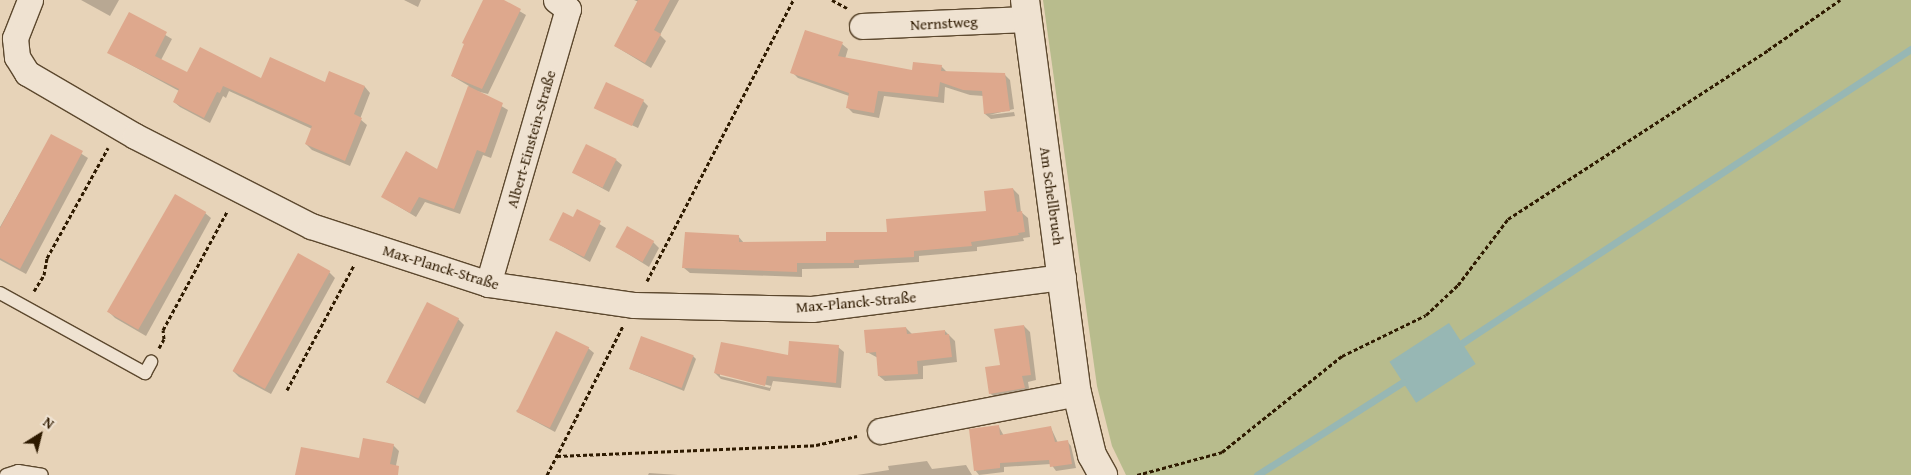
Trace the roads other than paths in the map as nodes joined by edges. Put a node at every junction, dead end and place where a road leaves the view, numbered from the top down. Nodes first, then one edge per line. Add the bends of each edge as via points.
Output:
1 (30, 0) edge
2 (566, 3) edge
3 (1026, 9) edge
4 (862, 26) dead end
5 (1063, 276) junction
6 (488, 284) junction
7 (0, 292) edge
8 (151, 362) road end
9 (1078, 393) junction
10 (880, 432) road end
11 (6, 475) edge
12 (42, 475) edge
13 (1103, 475) edge

1 - 6 street, Max-Planck-Straße via 15,38 17,57 27,73 120,127 311,226
2 - 6 street, Albert-Einstein-Straße
3 - 4 street, Nernstweg
3 - 5 street, Am Schellbruch
5 - 6 street, Max-Planck-Straße via 812,309 634,305
5 - 9 street, Am Schellbruch
7 - 8 lane via 145,374
9 - 10 street
9 - 13 street, Am Schellbruch via 1092,454
11 - 12 lane via 18,471

